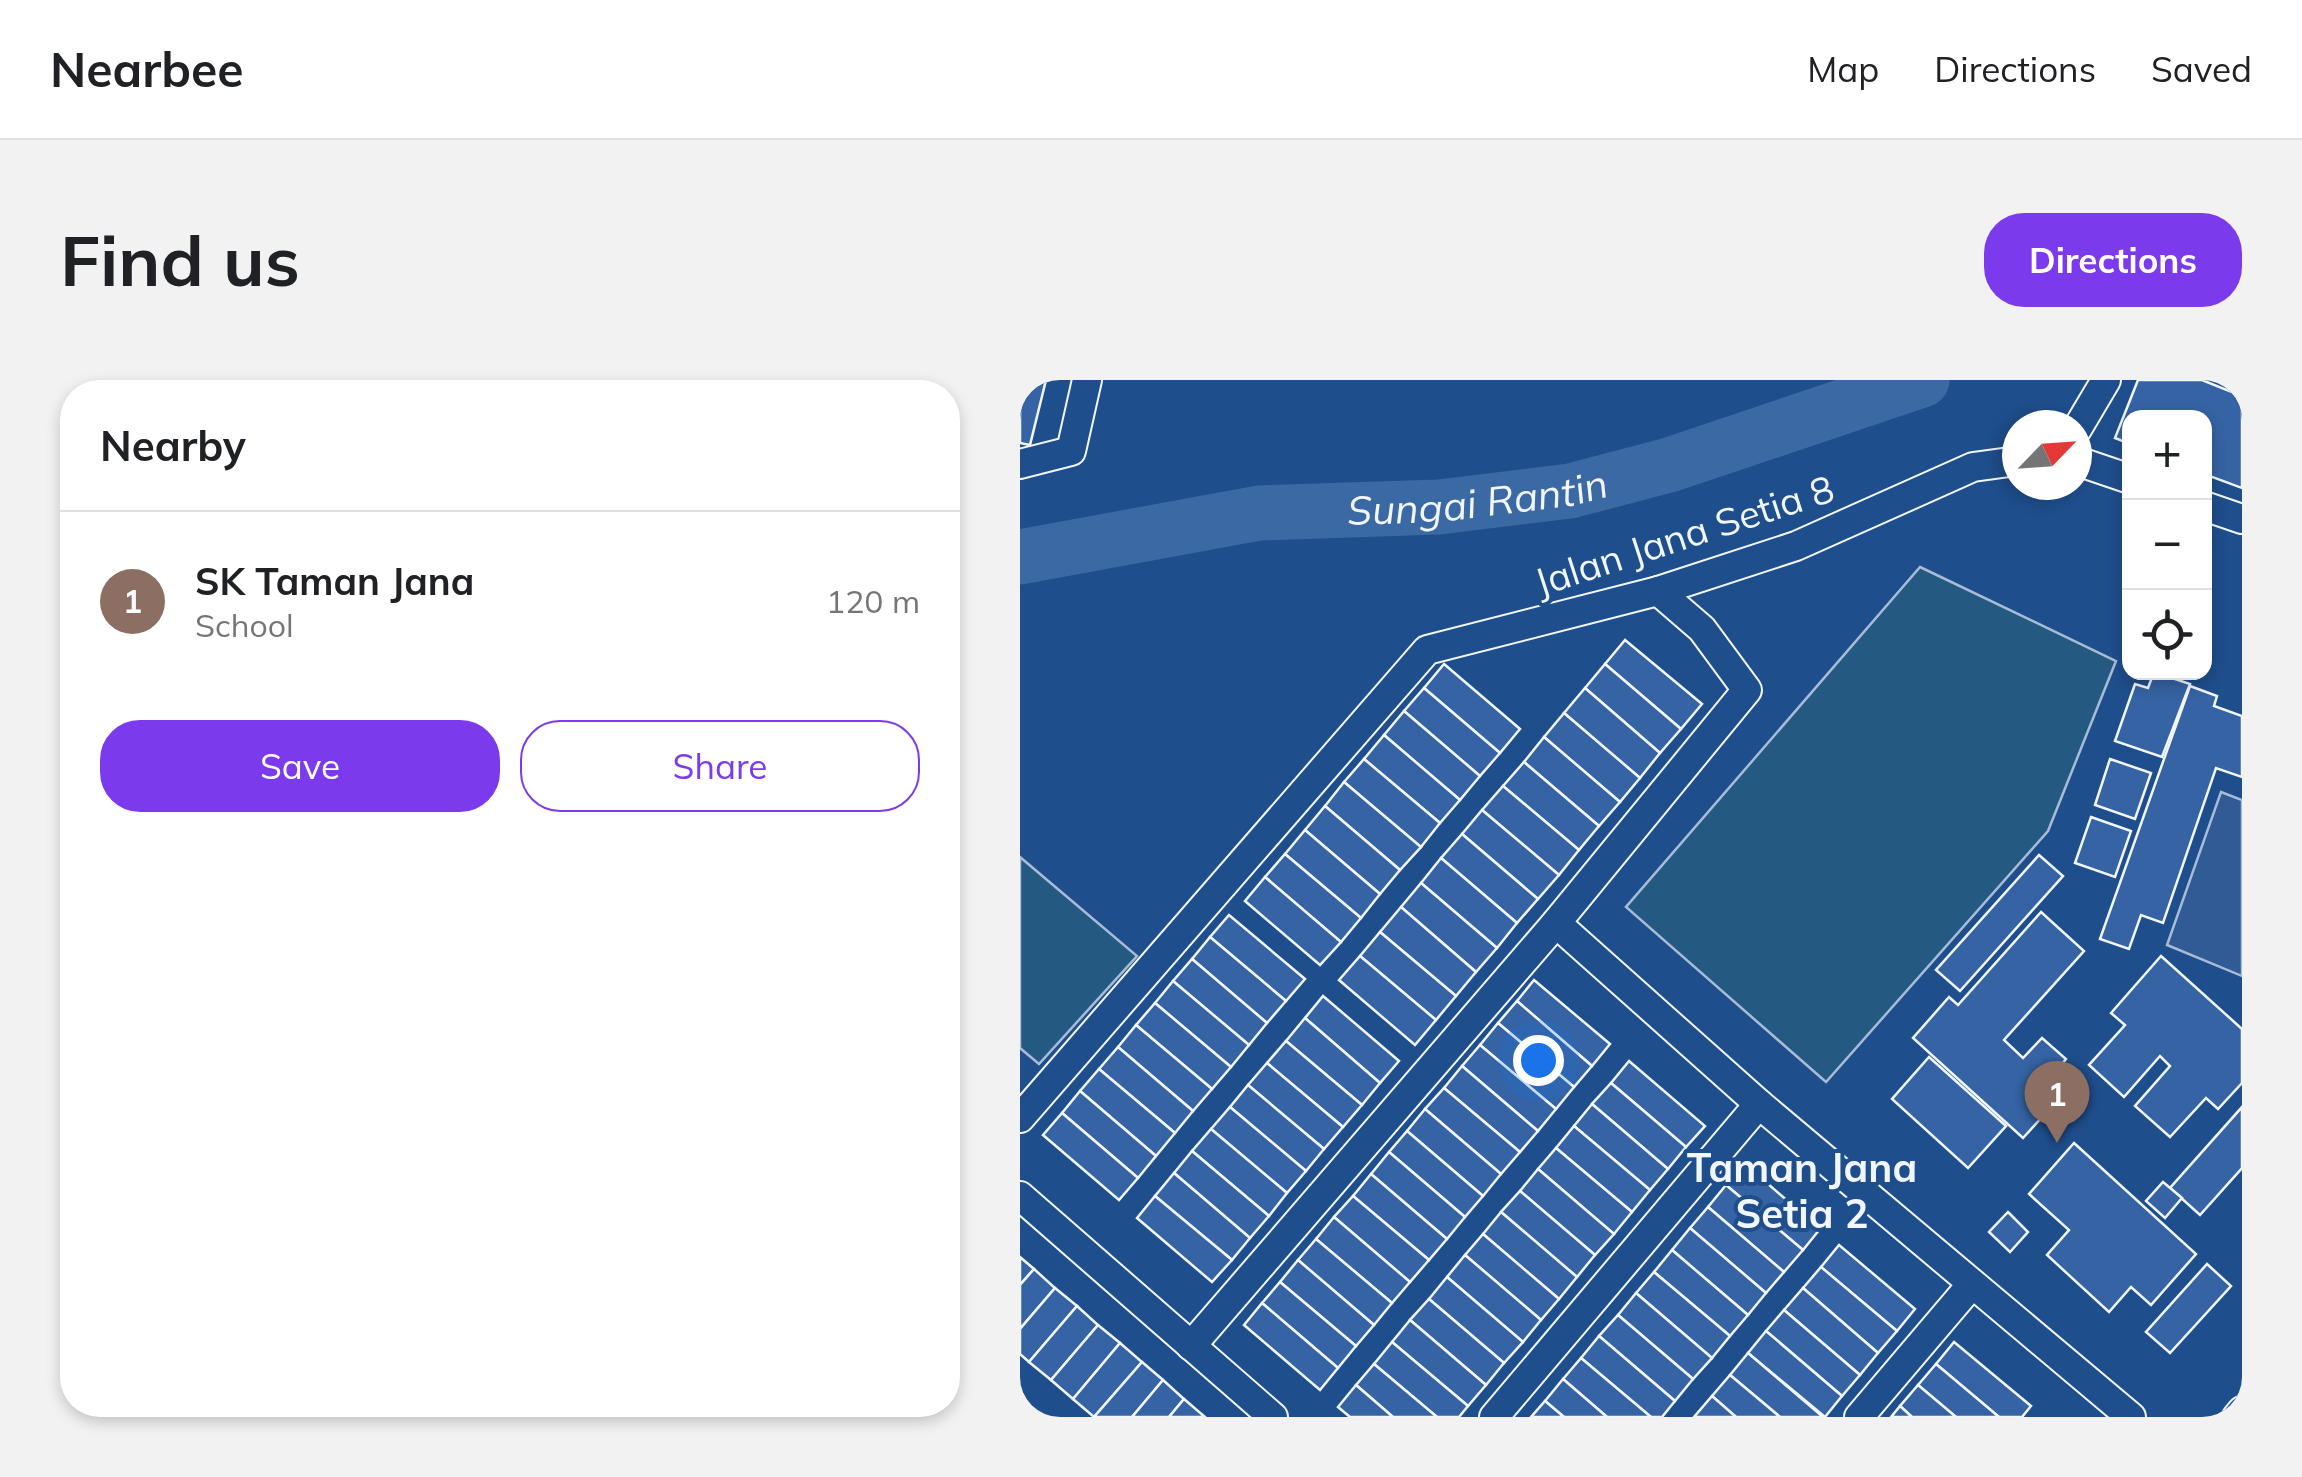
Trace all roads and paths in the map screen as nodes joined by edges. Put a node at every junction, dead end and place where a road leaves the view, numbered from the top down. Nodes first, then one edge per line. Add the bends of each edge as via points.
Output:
1 (1087, 380) edge
2 (2106, 380) edge
3 (2088, 410) edge
4 (2002, 463) edge
5 (1020, 464) edge
6 (2092, 466) edge
7 (2122, 477) edge
8 (2212, 509) edge
9 (2242, 520) edge
10 (1658, 591) junction
11 (1556, 923) junction
12 (1760, 1104) junction
13 (1020, 1118) edge
14 (1020, 1196) edge
15 (1972, 1284) junction
16 (1191, 1346) junction
17 (2242, 1411) edge
18 (1273, 1417) edge
19 (1494, 1417) edge
20 (1859, 1417) edge
21 (2131, 1417) edge
22 (2236, 1417) edge

1 - 5 street via 1071,451
2 - 3 street
4 - 10 street, Jalan Jana Setia 8 via 1973,467 1796,546
6 - 7 street
8 - 9 street
10 - 11 street via 1702,630 1748,690
10 - 13 street, Jalan Jana Setia 8 via 1427,650
11 - 12 street
11 - 16 street
12 - 15 street
12 - 19 street
14 - 16 street
15 - 20 street
15 - 21 street
16 - 18 street
17 - 22 street

